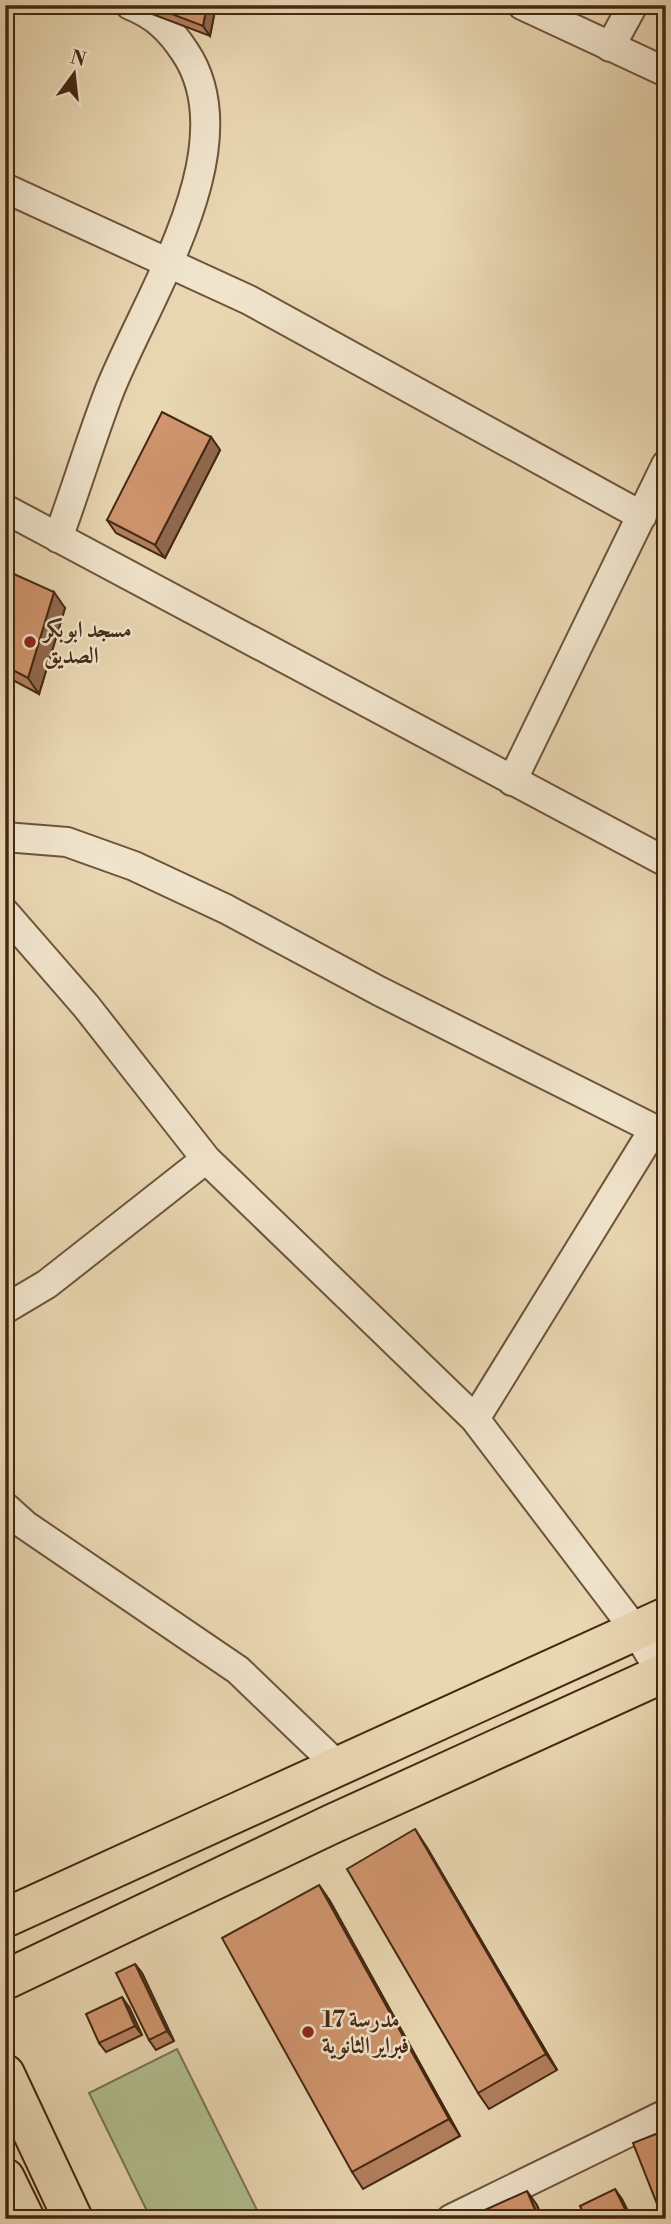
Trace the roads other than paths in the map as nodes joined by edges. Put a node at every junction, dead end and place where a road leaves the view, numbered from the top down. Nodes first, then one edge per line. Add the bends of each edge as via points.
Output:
1 (130, 5) edge
2 (522, 5) edge
3 (633, 5) edge
4 (610, 47) junction
5 (666, 72) edge
6 (5, 188) edge
7 (168, 261) junction
8 (666, 465) edge
9 (5, 509) edge
10 (642, 516) junction
11 (58, 538) junction
12 (512, 781) junction
13 (5, 837) edge
14 (666, 862) edge
15 (5, 913) edge
16 (660, 1122) edge
17 (206, 1159) junction
18 (5, 1309) edge
19 (475, 1419) junction
20 (5, 1507) edge
21 (651, 1624) edge
22 (665, 1675) edge
23 (338, 1766) junction
24 (5, 1919) edge
25 (5, 1980) edge
26 (5, 2074) edge
27 (666, 2114) edge
28 (5, 2178) edge
29 (25, 2219) edge
30 (73, 2219) edge
31 (451, 2219) edge

1 - 7 street via 152,14 175,36 197,69 207,110 191,203
2 - 4 street
3 - 4 street
4 - 5 street
6 - 7 street
7 - 10 street via 249,300
7 - 11 street via 109,391
8 - 10 street
9 - 11 street
10 - 12 street
11 - 12 street
12 - 14 street
13 - 16 street via 67,842 134,866 379,990
15 - 17 street via 86,1006
16 - 19 street
17 - 18 street via 47,1284
17 - 19 street
19 - 21 street
20 - 23 street via 238,1670
21 - 22 street
21 - 23 main road
22 - 25 main road via 332,1824
23 - 24 main road
26 - 30 main road
27 - 31 street
28 - 29 main road

